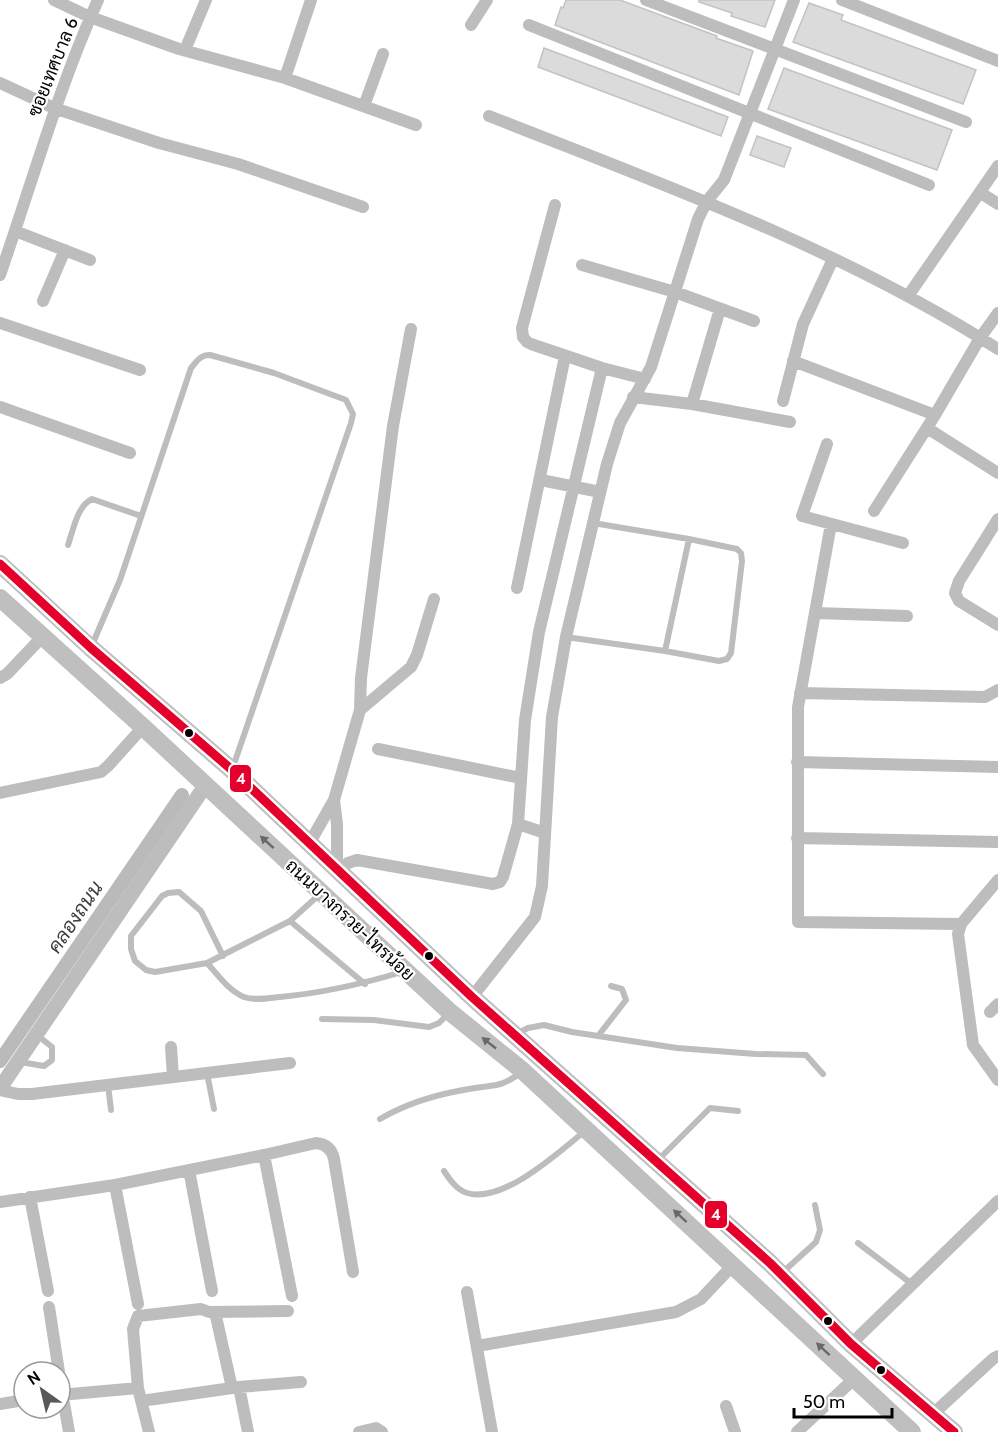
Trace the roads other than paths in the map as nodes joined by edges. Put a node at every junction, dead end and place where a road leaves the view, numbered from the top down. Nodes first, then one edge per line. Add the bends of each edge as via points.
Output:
1 (54, 0) edge
2 (98, 0) edge
3 (206, 0) edge
4 (311, 0) edge
5 (487, 0) edge
6 (646, 0) edge
7 (794, 0) edge
8 (842, 0) edge
9 (90, 17) junction
10 (471, 25) dead end
11 (529, 25) dead end
12 (775, 48) junction
13 (185, 50) junction
14 (383, 54) dead end
15 (998, 61) edge
16 (285, 78) junction
17 (0, 83) edge
18 (364, 106) junction
19 (54, 108) junction
20 (750, 113) junction
21 (489, 116) dead end
22 (966, 122) dead end
23 (416, 124) dead end
24 (998, 166) edge
25 (928, 185) dead end
26 (981, 193) junction
27 (707, 201) junction
28 (998, 204) edge
29 (555, 206) dead end
30 (363, 207) dead end
31 (15, 231) junction
32 (65, 250) junction
33 (833, 259) junction
34 (90, 260) dead end
35 (582, 265) dead end
36 (0, 275) edge
37 (675, 292) junction
38 (908, 296) junction
39 (43, 301) dead end
40 (720, 309) junction
41 (998, 313) edge
42 (754, 321) dead end
43 (0, 323) edge
44 (411, 329) dead end
45 (980, 338) junction
46 (998, 349) edge
47 (565, 356) junction
48 (793, 361) junction
49 (602, 368) junction
50 (140, 370) dead end
51 (645, 379) junction
52 (633, 397) junction
53 (783, 401) dead end
54 (692, 404) junction
55 (0, 406) edge
56 (935, 415) junction
57 (790, 422) dead end
58 (927, 428) junction
59 (827, 444) dead end
60 (130, 453) dead end
61 (998, 474) edge
62 (541, 480) junction
63 (575, 486) junction
64 (600, 492) junction
65 (874, 511) dead end
66 (141, 516) junction
67 (998, 519) edge
68 (593, 523) junction
69 (831, 524) junction
70 (689, 539) junction
71 (903, 543) dead end
72 (68, 545) dead end
73 (0, 564) edge
74 (25, 587) junction
75 (517, 588) dead end
76 (434, 599) dead end
77 (4, 602) edge
78 (815, 614) junction
79 (907, 616) dead end
80 (998, 625) edge
81 (43, 636) junction
82 (566, 638) junction
83 (91, 648) junction
84 (665, 651) junction
85 (0, 678) edge
86 (998, 690) edge
87 (800, 693) junction
88 (360, 710) junction
89 (143, 727) junction
90 (378, 749) dead end
91 (797, 762) junction
92 (998, 767) edge
93 (232, 770) junction
94 (521, 778) junction
95 (205, 786) junction
96 (0, 793) edge
97 (334, 800) junction
98 (518, 824) junction
99 (545, 833) junction
100 (797, 838) junction
101 (998, 842) edge
102 (309, 844) junction
103 (338, 869) junction
104 (998, 880) edge
105 (321, 892) junction
106 (290, 921) junction
107 (961, 924) junction
108 (223, 956) junction
109 (207, 963) junction
110 (405, 972) junction
111 (365, 984) junction
112 (611, 986) dead end
113 (472, 997) junction
114 (450, 1012) junction
115 (322, 1019) dead end
116 (37, 1034) junction
117 (515, 1035) junction
118 (598, 1036) junction
119 (171, 1047) dead end
120 (19, 1061) junction
121 (290, 1063) dead end
122 (524, 1071) junction
123 (207, 1073) junction
124 (823, 1074) dead end
125 (173, 1077) junction
126 (998, 1080) edge
127 (108, 1085) junction
128 (0, 1089) edge
129 (214, 1109) dead end
130 (111, 1110) dead end
131 (738, 1111) dead end
132 (380, 1119) dead end
133 (587, 1130) junction
134 (264, 1155) junction
135 (657, 1162) junction
136 (189, 1170) junction
137 (444, 1171) dead end
138 (115, 1185) junction
139 (30, 1197) junction
140 (998, 1201) edge
141 (0, 1202) edge
142 (815, 1205) dead end
143 (720, 1219) junction
144 (704, 1238) junction
145 (858, 1243) dead end
146 (733, 1265) junction
147 (354, 1272) dead end
148 (780, 1275) junction
149 (912, 1284) junction
150 (212, 1290) dead end
151 (48, 1291) dead end
152 (467, 1292) dead end
153 (292, 1296) dead end
154 (138, 1304) dead end
155 (49, 1307) dead end
156 (288, 1311) dead end
157 (215, 1312) junction
158 (851, 1344) junction
159 (477, 1346) junction
160 (998, 1356) edge
161 (57, 1360) edge
162 (855, 1378) junction
163 (301, 1382) dead end
164 (235, 1387) junction
165 (138, 1388) junction
166 (72, 1393) edge
167 (141, 1401) junction
168 (726, 1406) dead end
169 (934, 1413) junction
170 (148, 1432) edge
171 (248, 1432) edge
172 (359, 1432) edge
173 (382, 1432) edge
174 (492, 1432) edge
175 (735, 1432) edge
176 (798, 1432) edge
177 (912, 1432) edge
178 (954, 1432) edge

1 - 9 street
2 - 9 street
3 - 13 street
4 - 16 street
5 - 10 street
6 - 12 street
7 - 12 street
8 - 15 street
9 - 13 street, ซอยเทศบาล 6
9 - 19 street, ซอยเทศบาล 6
11 - 20 street
12 - 20 street
12 - 22 street
13 - 16 street, ซอยเทศบาล 6
14 - 18 street
16 - 18 street, ซอยเทศบาล 6
17 - 19 street
18 - 23 street, ซอยเทศบาล 6
19 - 30 street
19 - 31 street, ซอยเทศบาล 6
20 - 25 street
20 - 27 street via 724,180
21 - 27 street
24 - 26 street
26 - 28 street
26 - 38 street
27 - 33 street
27 - 37 street
29 - 47 street via 522,328 527,342
31 - 32 street
31 - 36 street, ซอยเทศบาล 6
32 - 34 street
32 - 39 street
33 - 38 street
33 - 48 street via 803,324
35 - 37 street
37 - 40 street
37 - 51 street
38 - 45 street
40 - 42 street
40 - 54 street
41 - 45 street
43 - 50 street
44 - 88 street via 390,449
45 - 46 street
45 - 56 street
47 - 49 street
47 - 62 street
48 - 53 street
48 - 56 street
49 - 51 street
49 - 63 street
51 - 52 street
52 - 54 street
52 - 64 street via 620,423
54 - 57 street
55 - 60 street
56 - 58 street
58 - 61 street
58 - 65 street
59 - 69 street via 802,516
62 - 63 street
62 - 75 street
63 - 64 street
63 - 94 street via 539,632 525,720
64 - 68 street
66 - 72 lane via 92,499 86,501
66 - 83 lane via 120,580
66 - 93 lane via 191,368 204,355 274,373 346,400 352,409 351,423
67 - 80 street via 955,593 960,601
68 - 70 lane
68 - 82 street
69 - 71 street
69 - 78 street
70 - 84 lane
70 - 84 lane via 737,549 742,556 731,653 719,661
73 - 74 main road, ถนนบางกรวย-ไทรน้อย
74 - 77 main road
74 - 83 main road, ถนนบางกรวย-ไทรน้อย
76 - 88 street via 411,668
77 - 81 main road, ถนนบางกรวย-ไทรน้อย
78 - 79 street
78 - 87 street
81 - 85 street
81 - 89 main road, ถนนบางกรวย-ไทรน้อย
82 - 84 lane
82 - 99 street via 552,717
83 - 93 main road, ถนนบางกรวย-ไทรน้อย
86 - 87 street via 985,697
87 - 91 street
88 - 97 street
89 - 95 main road, ถนนบางกรวย-ไทรน้อย
89 - 96 street via 100,771
90 - 94 street
91 - 92 street
91 - 100 street
93 - 102 main road, ถนนบางกรวย-ไทรน้อย
94 - 98 street
105 -> 95 main road, ถนนบางกรวย-ไทรน้อย
95 - 116 street
97 - 102 street
97 - 103 street
98 - 99 street
98 - 103 street via 503,877 493,884 357,860
99 - 113 street via 542,885 535,917
100 - 101 street
100 - 107 street via 798,922
102 - 103 main road, ถนนบางกรวย-ไทรน้อย
103 - 113 main road, ถนนบางกรวย-ไทรน้อย
104 - 107 street
105 - 106 lane
105 - 110 main road, ถนนบางกรวย-ไทรน้อย
106 - 108 lane
106 - 111 lane
107 - 126 street via 958,934 973,1045
108 - 109 lane
108 - 109 lane via 194,903 179,892 162,896 132,936 135,961 155,972
109 - 111 lane via 233,991 246,998 323,993
110 - 111 lane
110 - 114 main road, ถนนบางกรวย-ไทรน้อย
112 - 118 lane via 622,989 626,1000
113 - 117 main road, ถนนบางกรวย-ไทรน้อย
114 - 115 lane via 429,1027
122 -> 114 main road, ถนนบางกรวย-ไทรน้อย
116 - 120 street
116 - 120 lane via 52,1047 52,1060 44,1066
117 - 118 lane via 544,1025
117 - 135 main road, ถนนบางกรวย-ไทรน้อย
118 - 124 lane via 677,1048 806,1055
119 - 125 street
120 - 128 street
121 - 123 street
122 - 132 lane via 500,1086 417,1101
122 - 133 main road, ถนนบางกรวย-ไทรน้อย
123 - 125 street
123 - 129 lane
125 - 127 street
127 - 128 street via 32,1094
127 - 130 lane
131 - 135 lane via 710,1108
133 - 137 lane via 524,1179 479,1196 465,1193
144 -> 133 main road, ถนนบางกรวย-ไทรน้อย
134 - 136 street
134 - 147 street via 316,1143 323,1143 332,1152
134 - 153 street
135 - 143 main road, ถนนบางกรวย-ไทรน้อย
136 - 138 street
136 - 150 street
138 - 139 street
138 - 154 street
139 - 141 street
139 - 151 street
140 - 149 street
142 - 148 lane via 820,1230 816,1242
143 - 144 main road
143 - 148 main road, ถนนบางกรวย-ไทรน้อย
144 - 146 main road, ถนนบางกรวย-ไทรน้อย
145 - 149 lane
146 - 159 street via 701,1299 676,1312
162 -> 146 main road, ถนนบางกรวย-ไทรน้อย
148 - 158 main road, ถนนบางกรวย-ไทรน้อย
149 - 158 street
152 - 159 street
155 - 161 street
156 - 157 street
157 - 164 street
157 - 165 street via 201,1309 138,1316 133,1329
158 - 169 main road, ถนนบางกรวย-ไทรน้อย
159 - 174 street
160 - 169 street
162 - 176 street
162 - 177 main road, ถนนบางกรวย-ไทรน้อย
163 - 164 street
164 - 167 street
164 - 171 street
165 - 166 street
165 - 167 street
167 - 170 street
168 - 175 street
169 - 178 main road, ถนนบางกรวย-ไทรน้อย
172 - 173 street via 376,1428

